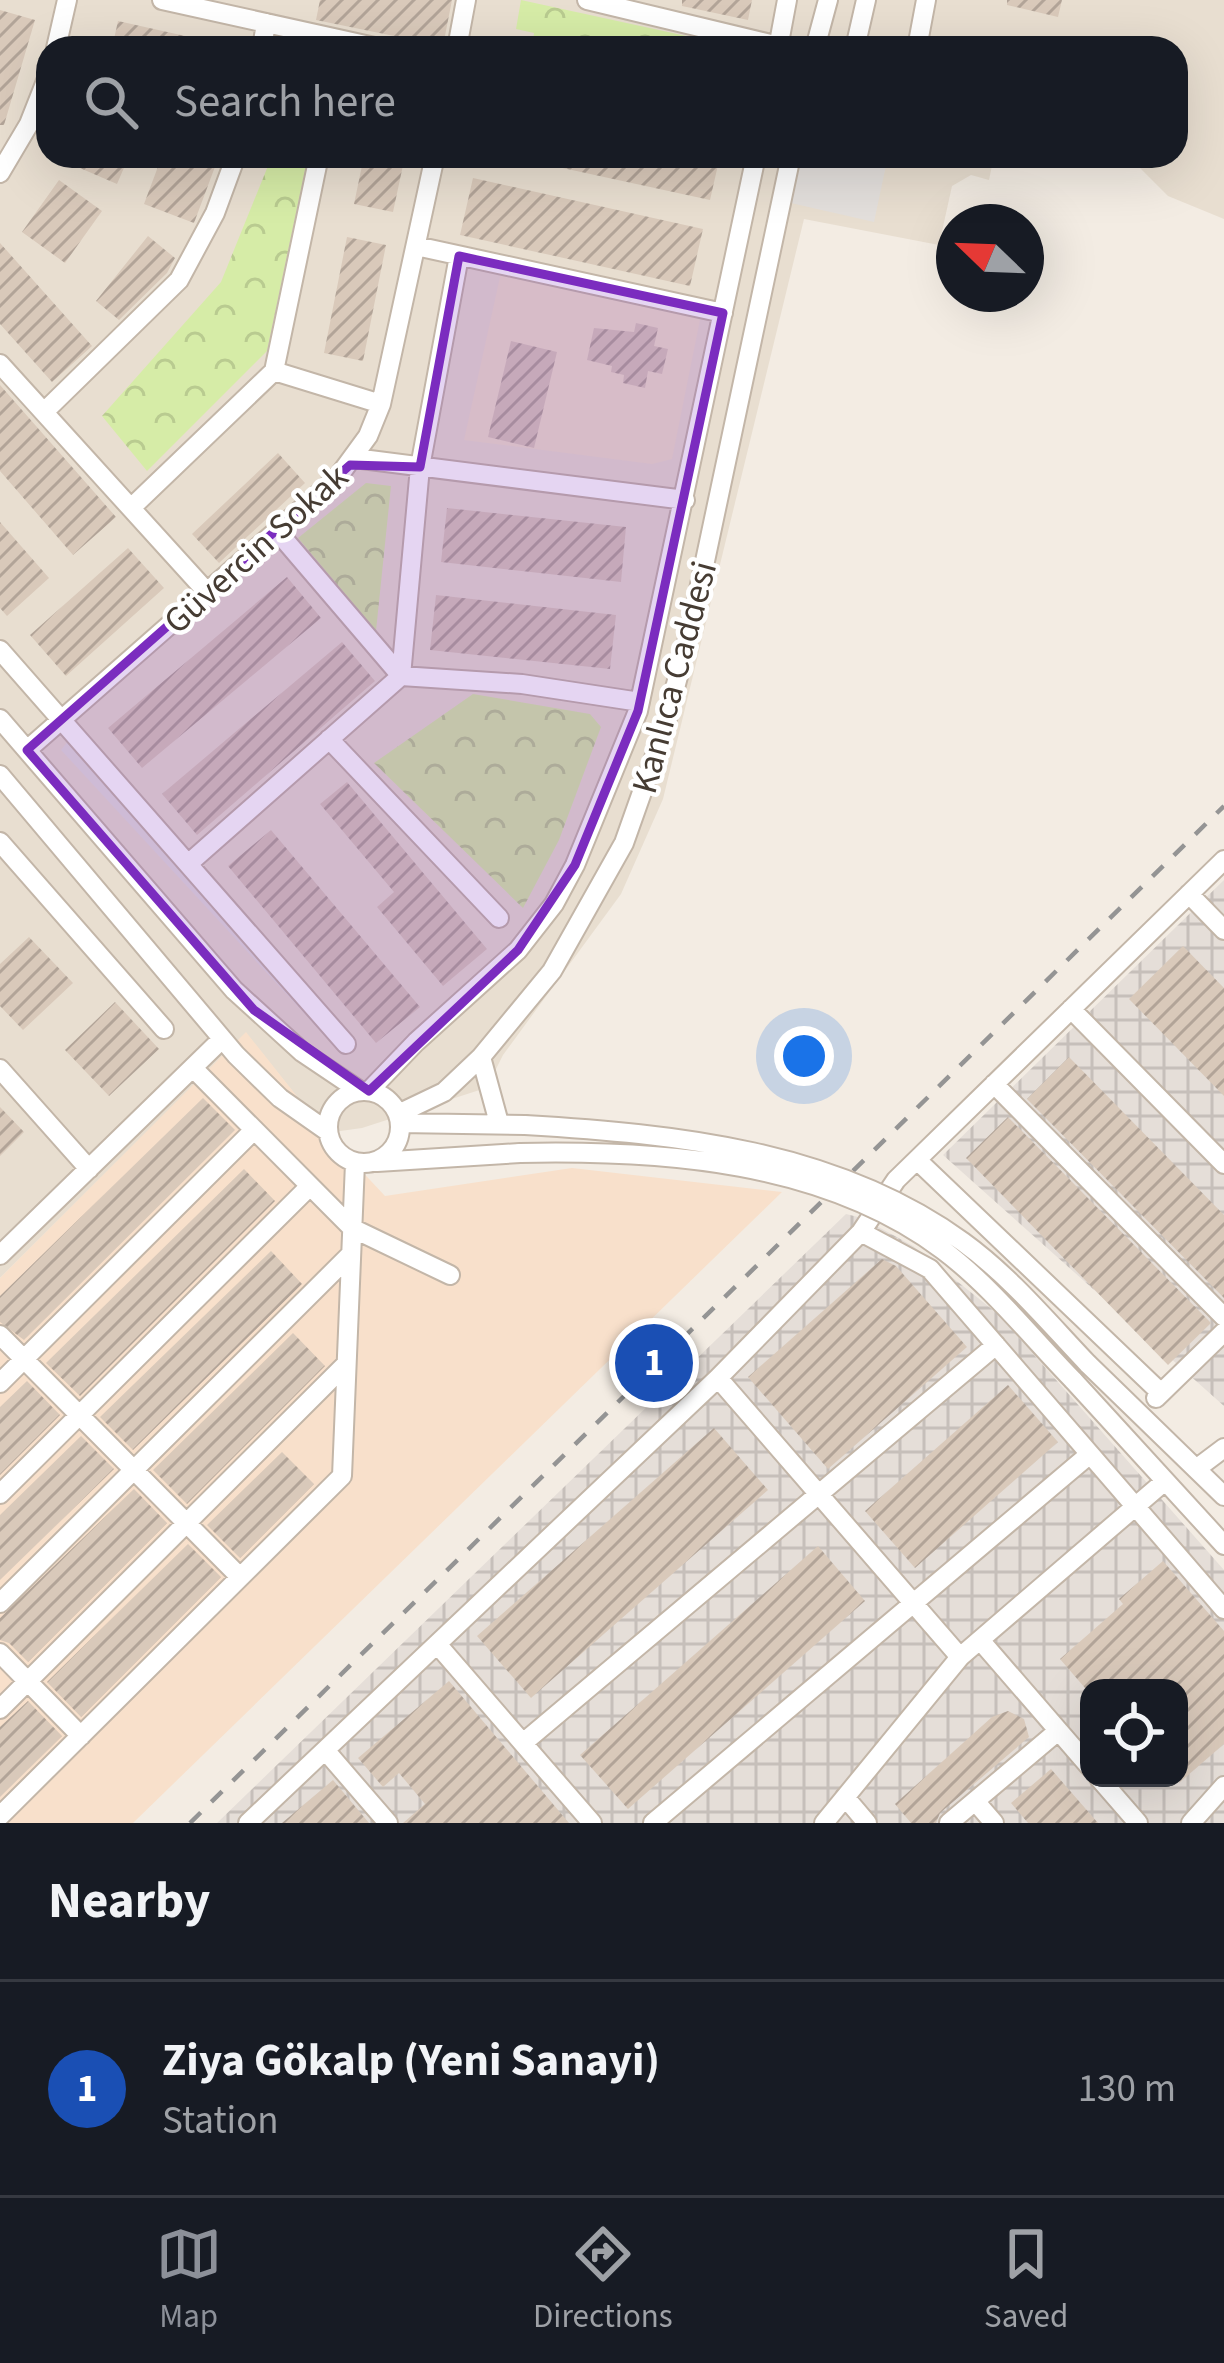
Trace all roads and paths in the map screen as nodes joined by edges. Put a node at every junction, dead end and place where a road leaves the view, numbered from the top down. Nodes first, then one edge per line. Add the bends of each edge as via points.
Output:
1 (42, 0) edge
2 (162, 0) edge
3 (466, 0) edge
4 (586, 0) edge
5 (787, 0) edge
6 (828, 0) edge
7 (866, 0) edge
8 (926, 0) edge
9 (66, 3) edge
10 (266, 23) junction
11 (59, 36) edge
12 (264, 36) edge
13 (314, 36) edge
14 (459, 36) edge
15 (734, 36) edge
16 (781, 36) edge
17 (818, 36) edge
18 (858, 36) edge
19 (919, 36) edge
20 (36, 106) edge
21 (232, 168) edge
22 (317, 168) edge
23 (432, 168) edge
24 (754, 168) edge
25 (788, 168) edge
26 (0, 173) edge
27 (416, 246) junction
28 (459, 256) junction
29 (724, 313) junction
30 (0, 364) edge
31 (274, 370) junction
32 (381, 404) junction
33 (44, 412) junction
34 (354, 458) junction
35 (421, 466) junction
36 (685, 500) junction
37 (130, 508) junction
38 (277, 531) junction
39 (207, 592) junction
40 (0, 650) edge
41 (401, 676) junction
42 (640, 702) junction
43 (0, 719) edge
44 (61, 720) junction
45 (329, 739) junction
46 (27, 750) junction
47 (0, 775) edge
48 (0, 842) edge
49 (1224, 860) edge
50 (188, 864) junction
51 (1189, 894) junction
52 (499, 918) dead end
53 (1224, 930) edge
54 (1071, 1009) junction
55 (164, 1029) dead end
56 (222, 1039) junction
57 (346, 1044) dead end
58 (481, 1057) junction
59 (193, 1068) junction
60 (0, 1070) edge
61 (994, 1084) junction
62 (364, 1091) junction
63 (399, 1119) junction
64 (499, 1123) junction
65 (254, 1130) junction
66 (327, 1131) junction
67 (916, 1160) junction
68 (355, 1162) junction
69 (377, 1162) junction
70 (1224, 1164) edge
71 (88, 1169) junction
72 (310, 1186) junction
73 (352, 1228) junction
74 (861, 1232) junction
75 (351, 1253) junction
76 (0, 1255) edge
77 (450, 1275) dead end
78 (1224, 1317) edge
79 (1224, 1332) edge
80 (0, 1335) edge
81 (996, 1345) junction
82 (24, 1359) junction
83 (346, 1364) junction
84 (718, 1378) junction
85 (0, 1383) edge
86 (1161, 1393) junction
87 (1140, 1414) junction
88 (79, 1415) junction
89 (1224, 1448) edge
90 (1090, 1454) junction
91 (1196, 1468) junction
92 (134, 1470) junction
93 (1165, 1481) junction
94 (0, 1494) edge
95 (819, 1494) junction
96 (1224, 1496) edge
97 (1136, 1507) junction
98 (186, 1523) junction
99 (1224, 1545) edge
100 (240, 1577) junction
101 (0, 1603) edge
102 (913, 1604) junction
103 (1224, 1609) edge
104 (980, 1640) junction
105 (437, 1644) junction
106 (0, 1653) edge
107 (960, 1658) junction
108 (28, 1681) junction
109 (0, 1709) edge
110 (1058, 1731) junction
111 (81, 1736) junction
112 (523, 1743) junction
113 (325, 1750) junction
114 (1080, 1756) edge
115 (1224, 1786) edge
116 (1107, 1787) edge
117 (845, 1797) junction
118 (975, 1801) junction
119 (0, 1816) edge
120 (248, 1823) edge
121 (388, 1823) edge
122 (592, 1823) edge
123 (653, 1823) edge
124 (824, 1823) edge
125 (867, 1823) edge
126 (949, 1823) edge
127 (994, 1823) edge
128 (1138, 1823) edge
129 (1191, 1823) edge

1 - 9 street
2 - 10 street
3 - 14 street
4 - 15 street
5 - 16 street
6 - 17 street
7 - 18 street
8 - 19 street
9 - 11 street
10 - 12 street
10 - 13 street
20 - 26 street
21 - 33 street via 179,280
22 - 31 street
23 - 27 street, Güvercin Sokak
24 - 29 street, Kanlıca Caddesi
25 - 58 street, Kanlıca Caddesi via 692,626 636,812 552,971
27 - 28 street
27 - 32 street, Güvercin Sokak
28 - 29 street
28 - 35 street
29 - 36 street, Kanlıca Caddesi
30 - 33 street
31 - 32 street
31 - 37 street
32 - 34 street, Güvercin Sokak
33 - 37 street
34 - 35 street
34 - 38 street, Güvercin Sokak
35 - 36 street
35 - 41 street
36 - 42 street, Kanlıca Caddesi
37 - 39 street
38 - 39 street, Güvercin Sokak
38 - 41 street
39 - 44 street, Güvercin Sokak
40 - 44 street
41 - 42 street via 522,683
41 - 45 street
42 - 62 street, Kanlıca Caddesi via 554,904 498,970
43 - 46 street
44 - 46 street, Güvercin Sokak
44 - 50 street
45 - 50 street
45 - 52 street
46 - 62 street via 234,990 302,1052
47 - 56 street
48 - 55 street
49 - 51 street
50 - 57 street
51 - 53 street
51 - 54 street
54 - 61 street
54 - 70 street
56 - 59 street
56 - 66 street
58 - 63 street, Kanlıca Caddesi
58 - 64 street
59 - 65 street
59 - 71 street
60 - 71 street
61 - 67 street
61 - 78 street
62 - 63 street via 386,1099
62 - 66 street via 335,1105
63 - 64 street
63 - 69 street via 392,1150
64 - 87 street, bridge via 730,1147 861,1186 966,1244
65 - 72 street
65 - 82 street
66 - 68 street via 334,1149
67 - 74 street
67 - 86 street
68 - 69 street
68 - 73 street
69 - 93 street, bridge via 613,1153 763,1171 851,1199 961,1264
71 - 76 street
72 - 73 street
72 - 88 street
73 - 75 street
73 - 77 street
74 - 81 street via 930,1269
74 - 84 street
75 - 83 street
75 - 92 street
79 - 86 street
80 - 82 street
81 - 90 street
81 - 95 street
82 - 85 street
82 - 88 street
83 - 98 street
83 - 100 street via 342,1476
84 - 95 street
84 - 105 street
86 - 87 street
87 - 91 street
88 - 92 street
88 - 94 street
89 - 91 street
90 - 97 street
90 - 102 street
91 - 96 street
92 - 98 street
92 - 101 street
93 - 97 street
93 - 99 street
95 - 102 street
95 - 112 street
97 - 103 street
97 - 104 street
98 - 100 street
98 - 108 street
100 - 111 street
102 - 107 street
102 - 123 street
104 - 107 street
104 - 110 street
105 - 112 street
105 - 113 street
106 - 108 street
107 - 117 street
108 - 109 street
108 - 111 street
110 - 114 street
110 - 118 street
111 - 119 street
112 - 122 street
113 - 120 street
113 - 121 street
115 - 129 street
116 - 128 street
117 - 124 street
117 - 125 street
118 - 126 street
118 - 127 street

